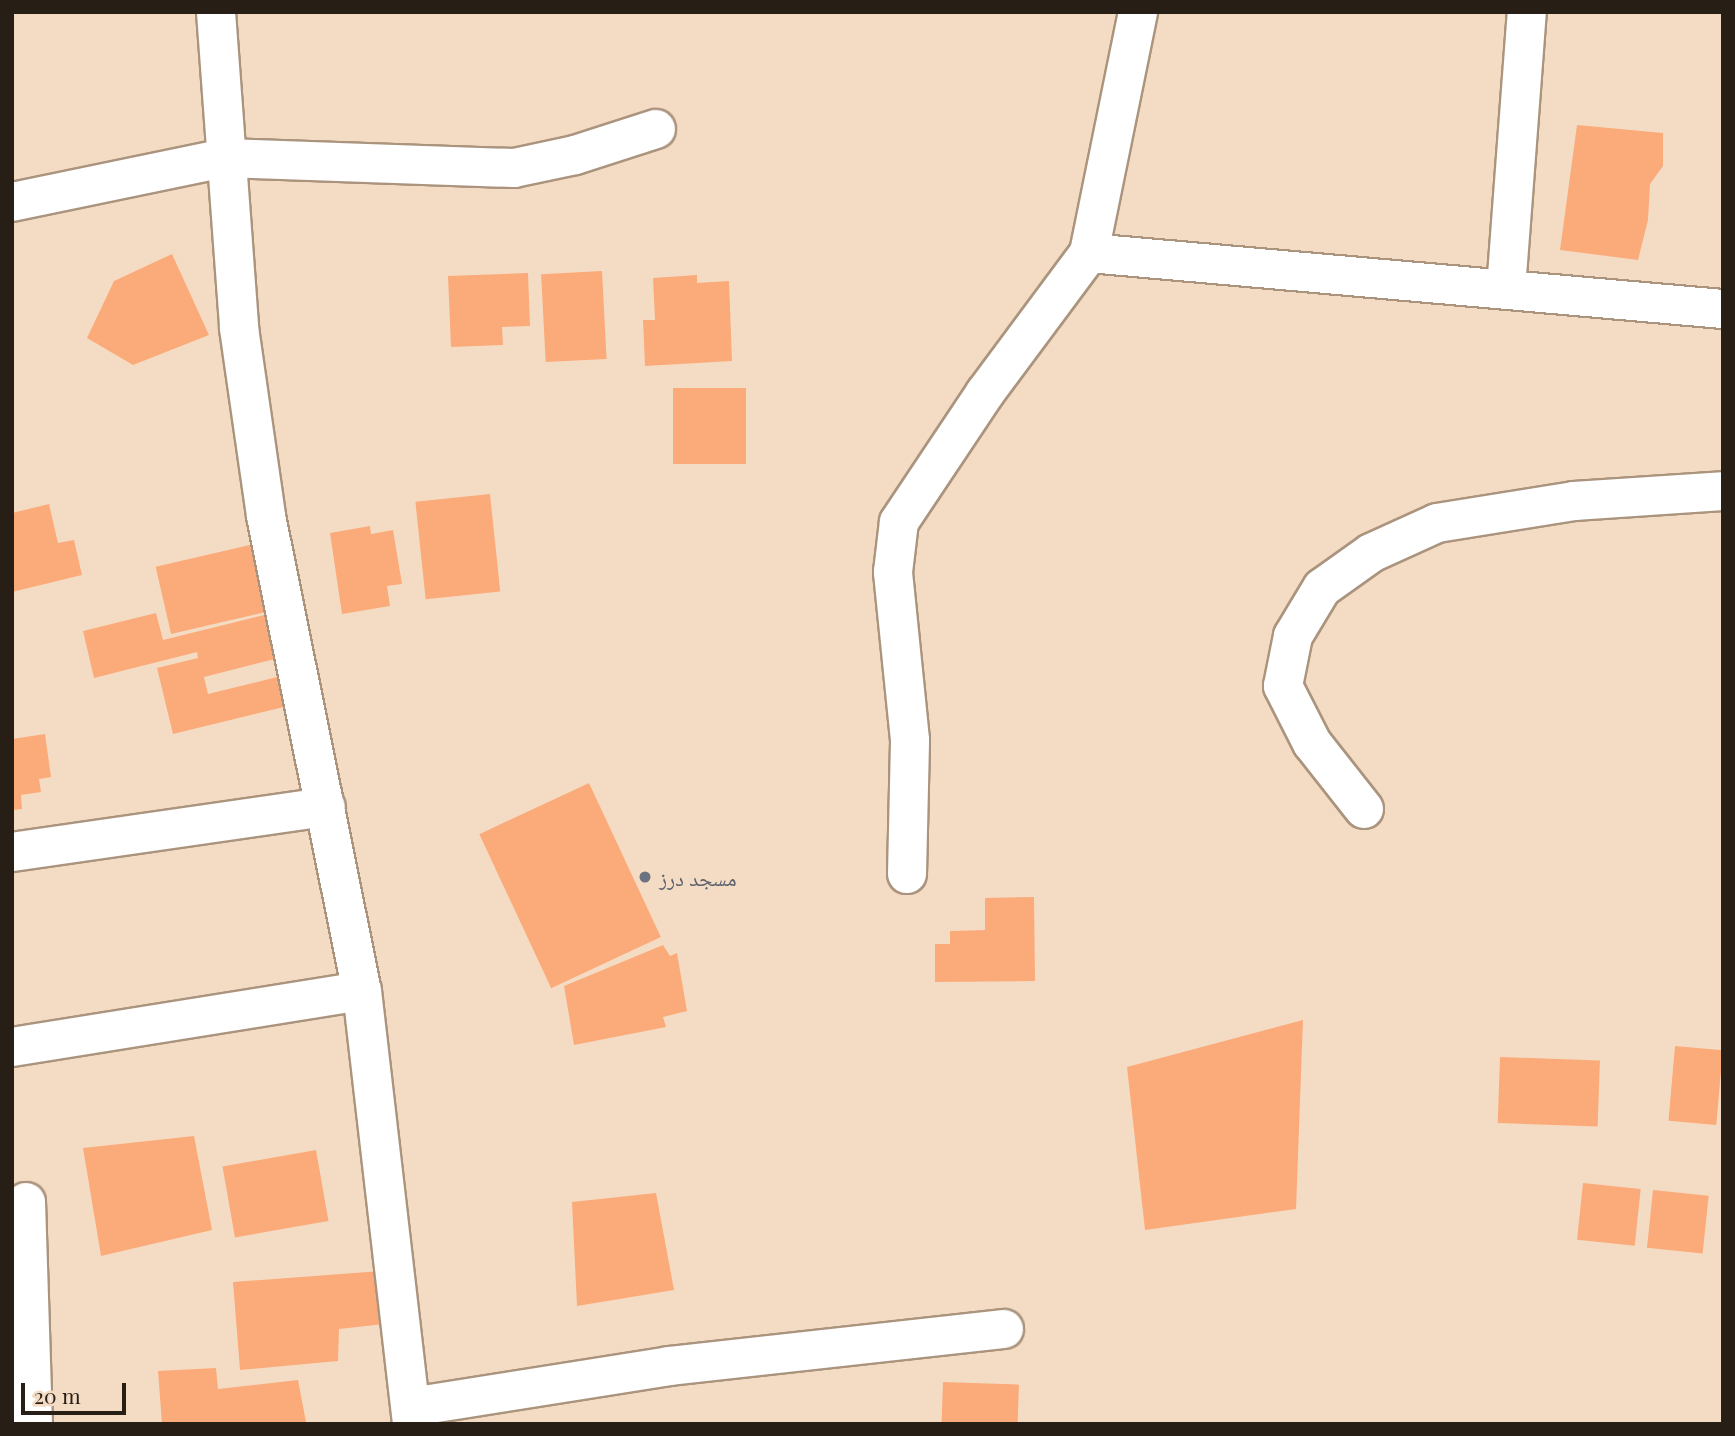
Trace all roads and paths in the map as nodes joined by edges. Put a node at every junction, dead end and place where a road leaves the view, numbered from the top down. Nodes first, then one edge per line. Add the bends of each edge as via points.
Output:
1 (216, 12) edge
2 (1138, 12) edge
3 (1527, 12) edge
4 (656, 130) dead end
5 (225, 158) junction
6 (12, 202) edge
7 (1089, 253) junction
8 (1506, 289) junction
9 (1723, 309) edge
10 (1723, 491) edge
11 (326, 807) junction
12 (1364, 810) dead end
13 (12, 852) edge
14 (907, 874) dead end
15 (362, 991) junction
16 (12, 1047) edge
17 (26, 1202) dead end
18 (1004, 1329) dead end
19 (412, 1415) edge
20 (33, 1424) edge

1 - 5 street
2 - 7 street
3 - 8 street
4 - 5 street via 514,168
5 - 6 street
5 - 11 street via 239,328 266,516
7 - 8 street
7 - 14 street via 985,393 899,522 893,572 910,740
8 - 9 street
10 - 12 street via 1574,501 1437,523 1371,553 1322,588 1293,636 1283,686 1312,743
11 - 13 street
11 - 15 street
15 - 16 street
15 - 19 street
17 - 20 street
18 - 19 street via 669,1366

